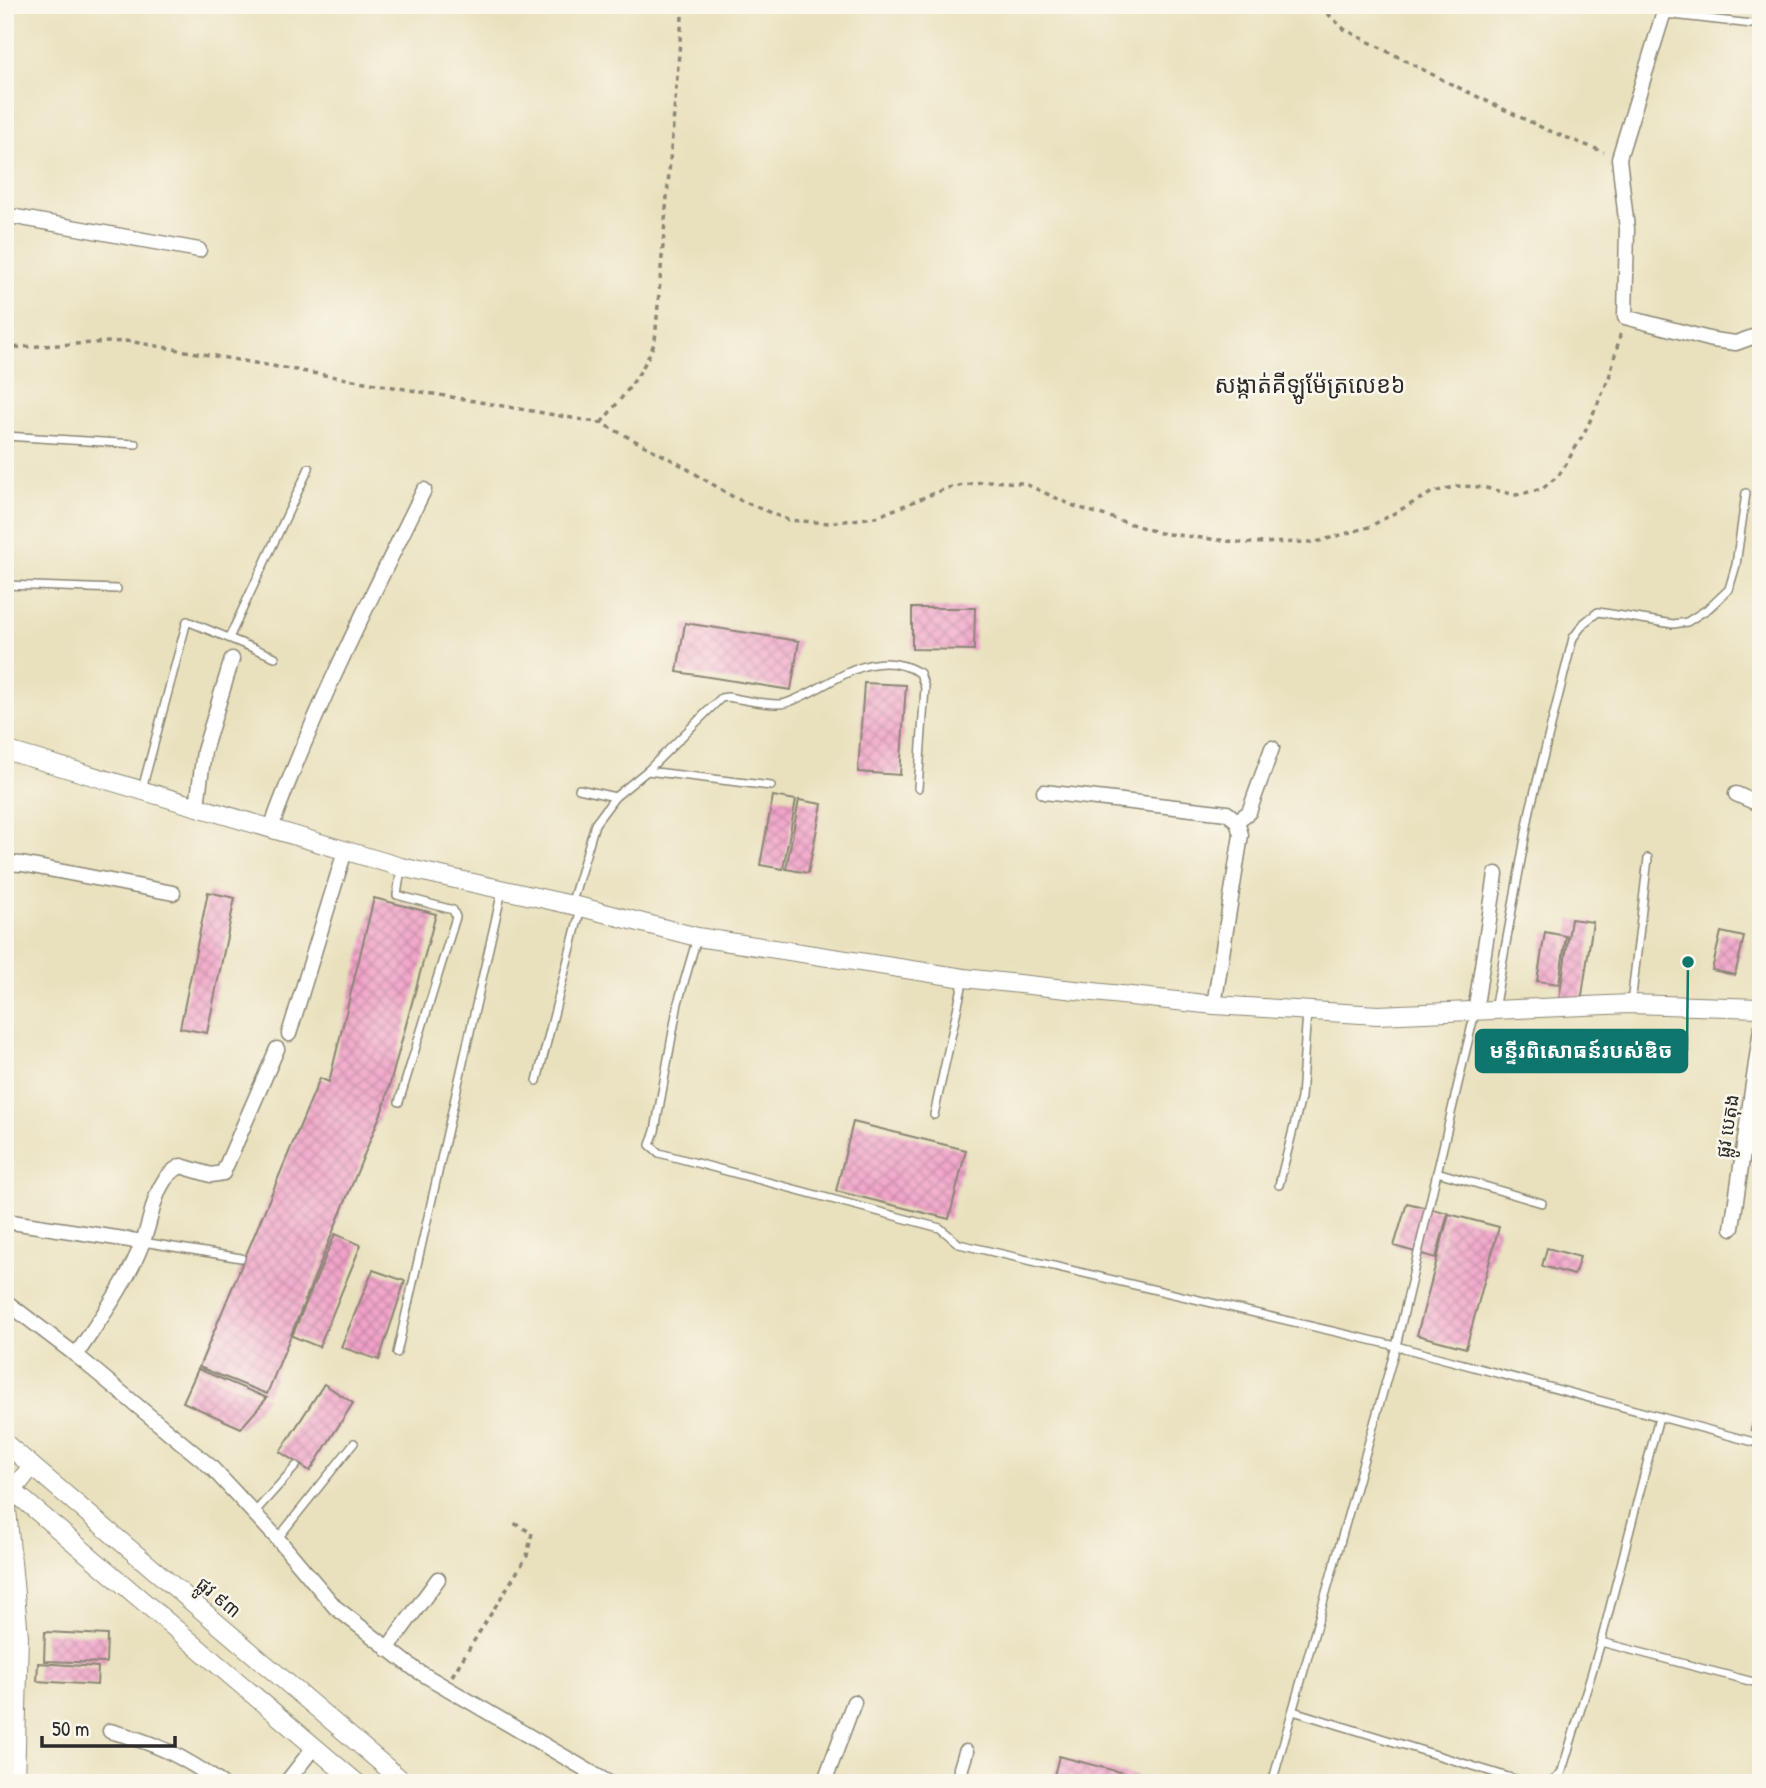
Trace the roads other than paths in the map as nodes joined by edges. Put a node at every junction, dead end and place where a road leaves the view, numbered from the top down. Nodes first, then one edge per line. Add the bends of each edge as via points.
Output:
1 (1665, 9) edge
2 (1761, 25) edge
3 (5, 215) edge
4 (198, 250) dead end
5 (1761, 334) edge
6 (5, 436) edge
7 (135, 444) dead end
8 (309, 468) dead end
9 (424, 490) dead end
10 (1746, 493) dead end
11 (5, 585) edge
12 (117, 589) dead end
13 (229, 638) junction
14 (275, 657) dead end
15 (232, 659) dead end
16 (1272, 748) dead end
17 (5, 750) edge
18 (647, 771) junction
19 (771, 786) dead end
20 (918, 788) dead end
21 (579, 789) dead end
22 (141, 790) junction
23 (1044, 792) dead end
24 (1736, 794) dead end
25 (615, 797) junction
26 (1761, 805) edge
27 (197, 806) junction
28 (1237, 821) junction
29 (271, 828) junction
30 (345, 850) junction
31 (1648, 858) dead end
32 (5, 863) edge
33 (401, 867) junction
34 (1496, 874) dead end
35 (502, 891) junction
36 (173, 893) dead end
37 (576, 906) junction
38 (697, 937) junction
39 (964, 978) junction
40 (1630, 1004) junction
41 (1214, 1005) junction
42 (1761, 1008) edge
43 (1307, 1011) junction
44 (1494, 1011) junction
45 (1475, 1012) junction
46 (1761, 1029) edge
47 (289, 1034) dead end
48 (277, 1049) dead end
49 (537, 1081) dead end
50 (399, 1102) dead end
51 (934, 1115) dead end
52 (1437, 1172) junction
53 (1279, 1185) dead end
54 (1542, 1203) dead end
55 (5, 1222) edge
56 (1732, 1228) dead end
57 (143, 1242) junction
58 (241, 1258) dead end
59 (5, 1301) edge
60 (1396, 1346) junction
61 (397, 1353) dead end
62 (76, 1355) junction
63 (1660, 1417) junction
64 (5, 1443) edge
65 (354, 1443) dead end
66 (1761, 1444) edge
67 (32, 1466) junction
68 (296, 1466) dead end
69 (9, 1487) edge
70 (254, 1513) junction
71 (277, 1538) junction
72 (438, 1580) dead end
73 (1601, 1642) junction
74 (387, 1649) junction
75 (1761, 1684) edge
76 (854, 1702) dead end
77 (1293, 1711) junction
78 (11, 1715) edge
79 (110, 1731) dead end
80 (314, 1747) junction
81 (966, 1752) dead end
82 (15, 1783) edge
83 (221, 1783) edge
84 (286, 1783) edge
85 (357, 1783) edge
86 (405, 1783) edge
87 (609, 1783) edge
88 (824, 1783) edge
89 (960, 1783) edge
90 (1272, 1783) edge
91 (1528, 1783) edge
92 (1550, 1783) edge

1 - 2 lane
1 - 5 street via 1619,158 1628,229 1625,317 1736,344
3 - 4 street
6 - 7 lane
8 - 13 lane
9 - 29 street via 321,702
10 - 44 lane via 1729,589 1709,608 1687,622 1673,624 1598,612 1573,638 1530,810
11 - 12 lane
13 - 14 lane
13 - 22 lane via 187,621
15 - 27 street via 204,751
16 - 28 street via 1249,812
17 - 22 street
18 - 19 lane
18 - 20 lane via 721,698 783,704 835,677 881,662 908,666 923,680
18 - 25 lane
21 - 25 lane
22 - 27 street
23 - 28 street via 1227,813
24 - 26 street
25 - 37 lane via 595,824
27 - 29 street
28 - 41 street via 1241,835
29 - 30 street
30 - 33 street
30 - 47 street
31 - 40 lane
32 - 36 street
33 - 35 street
33 - 50 lane via 397,895 453,910 456,917
34 - 45 street
35 - 37 street
35 - 61 lane
37 - 38 street
37 - 49 lane
38 - 39 street
38 - 60 lane via 678,1003 650,1145 659,1153 940,1228 959,1244
39 - 41 street
39 - 51 lane
40 - 42 street
40 - 44 street
41 - 43 street
43 - 45 street via 1378,1015
43 - 53 lane via 1301,1098
44 - 45 street
45 - 52 lane
46 - 56 street, ផ្លូវ បេតុង
48 - 57 street via 223,1173 211,1175 181,1166 169,1172 159,1188
52 - 54 lane
52 - 60 lane
55 - 57 street
57 - 58 lane
57 - 62 street via 122,1285
59 - 62 street
60 - 63 lane
60 - 77 lane
62 - 70 street via 211,1467
63 - 66 lane
63 - 73 lane
64 - 67 street, ផ្លូវ ៩៣
65 - 71 lane
67 - 69 street
67 - 86 street, ផ្លូវ ៩៣
68 - 70 lane
69 - 78 street via 6,1499 19,1636
69 - 80 street
70 - 71 street
71 - 74 street via 335,1608
72 - 74 street
73 - 75 lane
73 - 92 lane via 1561,1774
74 - 87 street
76 - 88 street
77 - 90 lane
77 - 91 lane
78 - 82 street
79 - 83 street via 176,1753
80 - 84 street
80 - 85 street
81 - 89 street

